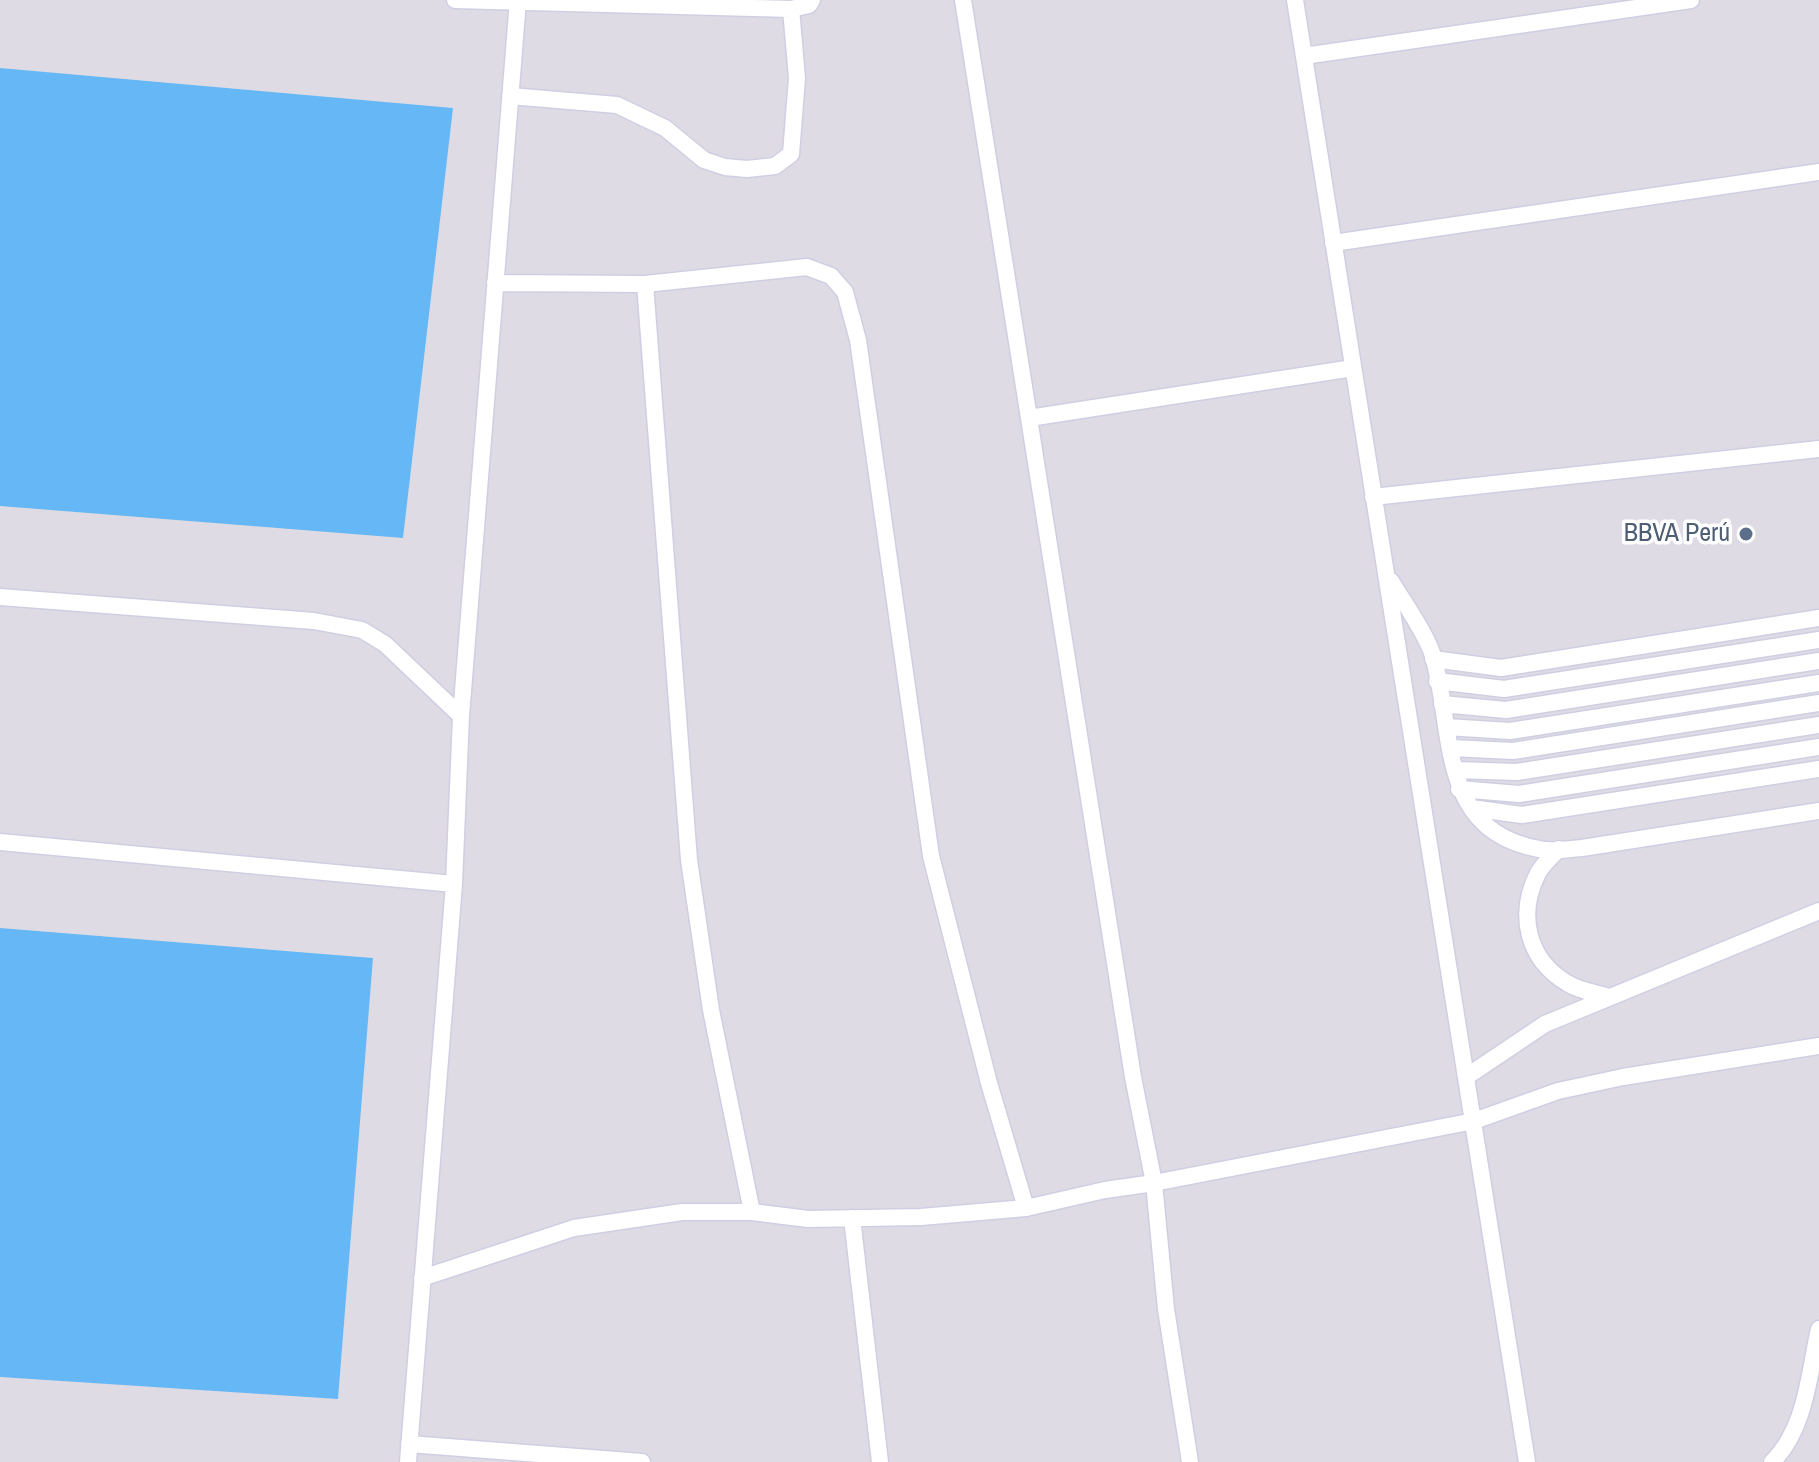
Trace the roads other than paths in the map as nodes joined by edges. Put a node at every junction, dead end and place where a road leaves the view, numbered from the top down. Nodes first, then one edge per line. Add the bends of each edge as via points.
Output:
1 (455, 0) edge
2 (812, 0) edge
3 (963, 0) edge
4 (1295, 0) edge
5 (1691, 0) edge
6 (518, 1) edge
7 (791, 9) junction
8 (1304, 56) junction
9 (510, 96) junction
10 (1819, 172) edge
11 (1333, 243) junction
12 (495, 283) junction
13 (645, 284) junction
14 (1353, 368) junction
15 (1029, 418) junction
16 (1819, 449) edge
17 (1373, 497) junction
18 (1386, 572) junction
19 (0, 597) edge
20 (1819, 618) edge
21 (1819, 640) edge
22 (1433, 659) junction
23 (1819, 661) edge
24 (1437, 681) junction
25 (1819, 683) edge
26 (1819, 703) edge
27 (1442, 704) junction
28 (461, 716) junction
29 (1819, 725) edge
30 (1446, 727) junction
31 (1819, 747) edge
32 (1451, 748) junction
33 (1819, 769) edge
34 (1455, 770) junction
35 (1459, 789) junction
36 (1471, 808) junction
37 (1819, 811) edge
38 (0, 842) edge
39 (1559, 849) junction
40 (454, 884) junction
41 (1819, 911) edge
42 (1819, 922) edge
43 (1781, 927) junction
44 (1610, 997) junction
45 (1819, 1046) edge
46 (1466, 1077) junction
47 (1474, 1121) junction
48 (1154, 1183) junction
49 (1026, 1208) junction
50 (752, 1212) junction
51 (852, 1218) junction
52 (422, 1278) junction
53 (1819, 1329) edge
54 (409, 1444) junction
55 (599, 1460) edge
56 (408, 1462) edge
57 (642, 1462) edge
58 (880, 1462) edge
59 (1190, 1462) edge
60 (1527, 1462) edge
61 (1772, 1462) edge

1 - 6 lane
2 - 7 lane
3 - 15 lane
4 - 8 lane
5 - 8 lane
6 - 7 lane
6 - 9 lane
7 - 9 lane via 797,78 791,154 775,166 747,169 704,160 665,128 617,105
8 - 11 lane
9 - 12 lane
10 - 11 lane
11 - 14 lane
12 - 13 lane
12 - 28 lane
13 - 49 lane via 807,267 831,276 845,292 858,340 931,856
13 - 50 lane via 689,860 711,1010
14 - 15 lane
14 - 17 lane
15 - 48 lane
16 - 17 lane
17 - 18 lane
18 - 22 lane
18 - 46 lane
19 - 28 lane via 314,621 362,630 385,644
20 - 22 lane via 1501,668
21 - 24 lane via 1504,689
22 - 24 lane
23 - 27 lane via 1506,710
24 - 27 lane
25 - 30 lane via 1510,731
26 - 32 lane via 1513,751
27 - 30 lane
28 - 40 lane
29 - 34 lane via 1517,772
30 - 32 lane
31 - 35 lane via 1519,794
32 - 34 lane
33 - 36 lane via 1522,815
34 - 35 lane
35 - 36 lane
36 - 39 lane via 1481,823 1508,842
37 - 39 lane
38 - 40 lane
39 - 44 lane via 1539,871 1526,905 1530,942 1568,984
40 - 52 lane
41 - 43 lane
42 - 43 lane
43 - 44 lane
44 - 46 lane via 1545,1024
45 - 47 lane via 1558,1091
46 - 47 lane
47 - 48 lane
47 - 60 lane
48 - 49 lane
48 - 59 lane via 1166,1309
49 - 51 lane
50 - 51 lane
50 - 52 lane via 682,1212 574,1228
51 - 58 lane
52 - 54 lane
53 - 61 lane via 1800,1417
54 - 55 lane
54 - 56 lane
55 - 57 lane

